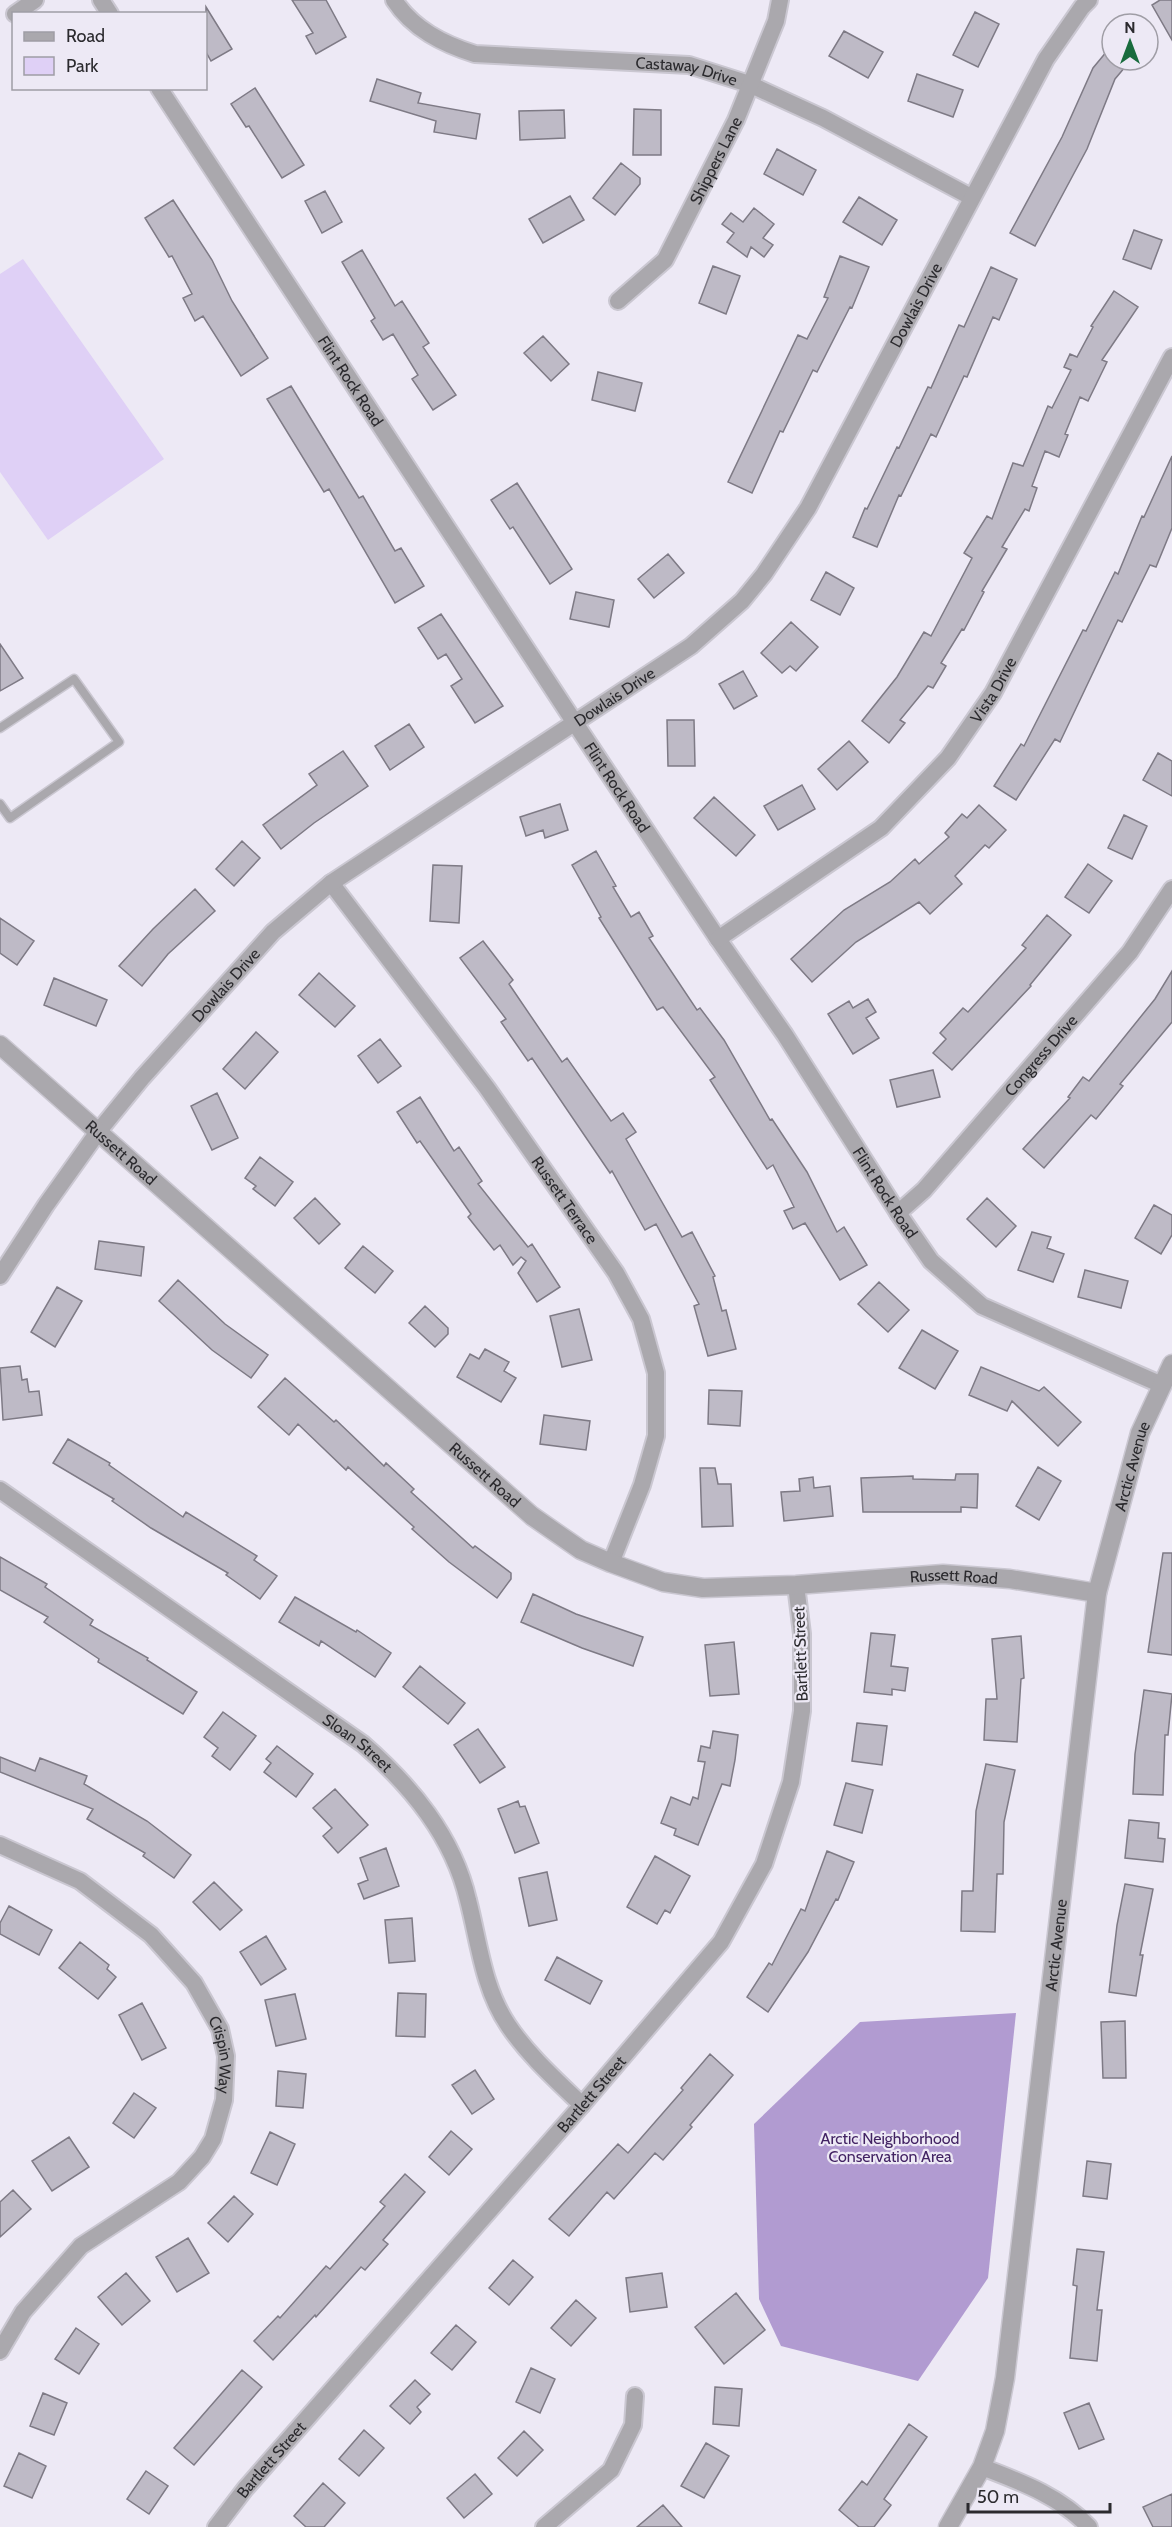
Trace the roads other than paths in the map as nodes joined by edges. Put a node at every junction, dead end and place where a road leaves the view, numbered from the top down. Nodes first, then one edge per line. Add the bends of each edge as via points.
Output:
1 (35, 0) edge
2 (394, 0) edge
3 (780, 0) edge
4 (1089, 0) edge
5 (17, 12) edge
6 (749, 84) junction
7 (160, 90) edge
8 (971, 197) junction
9 (618, 301) dead end
10 (1172, 357) edge
11 (575, 723) junction
12 (0, 728) edge
13 (0, 804) edge
14 (331, 883) junction
15 (1172, 889) edge
16 (717, 939) junction
17 (0, 1045) edge
18 (98, 1132) junction
19 (898, 1213) junction
20 (0, 1276) edge
21 (1172, 1364) edge
22 (1162, 1385) junction
23 (0, 1490) edge
24 (610, 1563) junction
25 (796, 1585) junction
26 (1096, 1593) junction
27 (0, 1845) edge
28 (582, 2105) junction
29 (0, 2351) edge
30 (635, 2396) dead end
31 (982, 2467) junction
32 (216, 2527) edge
33 (544, 2527) edge
34 (948, 2527) edge
35 (1089, 2527) edge

1 - 5 street
2 - 6 street, Castaway Drive via 404,15 445,44 476,54 689,65
3 - 6 street, Shippers Lane via 776,21
4 - 8 street, Dowlais Drive via 1046,59
6 - 8 street, Castaway Drive via 823,118
6 - 9 street, Shippers Lane via 736,120 665,260
7 - 11 street, Flint Rock Road
8 - 11 street, Dowlais Drive via 808,508 764,574 742,601 691,646
10 - 16 street, Vista Drive via 993,693 948,758 880,828
11 - 14 street, Dowlais Drive
11 - 16 street, Flint Rock Road
12 - 13 lane via 74,679 119,742 10,818
14 - 18 street, Dowlais Drive via 273,932 141,1078
14 - 24 street, Russett Terrace via 487,1088 616,1273 640,1319 656,1373 656,1436 642,1485
15 - 19 street, Congress Drive via 1130,952 924,1190
16 - 19 street, Flint Rock Road via 785,1035
17 - 18 street, Russett Road
18 - 20 street, Dowlais Drive
18 - 24 street, Russett Road via 532,1516 580,1550
19 - 22 street, Flint Rock Road via 931,1261 982,1306
21 - 22 street, Arctic Avenue
22 - 26 street, Arctic Avenue via 1140,1433
23 - 28 street, Sloan Street via 363,1744 395,1772 427,1809 457,1863 485,1975 507,2024
24 - 25 street, Russett Road via 663,1582 702,1588
25 - 26 street, Russett Road via 943,1574 1010,1579
25 - 28 street, Bartlett Street via 802,1634 802,1712 790,1782 764,1864 721,1942
26 - 31 street, Arctic Avenue via 1005,2378 995,2431
27 - 29 street, Crispin Way via 80,1881 151,1935 194,1983 220,2029 226,2056 224,2100 213,2139 201,2157 179,2182 81,2246 23,2312
28 - 32 street, Bartlett Street via 244,2489
30 - 33 street via 633,2425 610,2470
31 - 34 street, Arctic Avenue
31 - 35 street via 1033,2487 1076,2513

